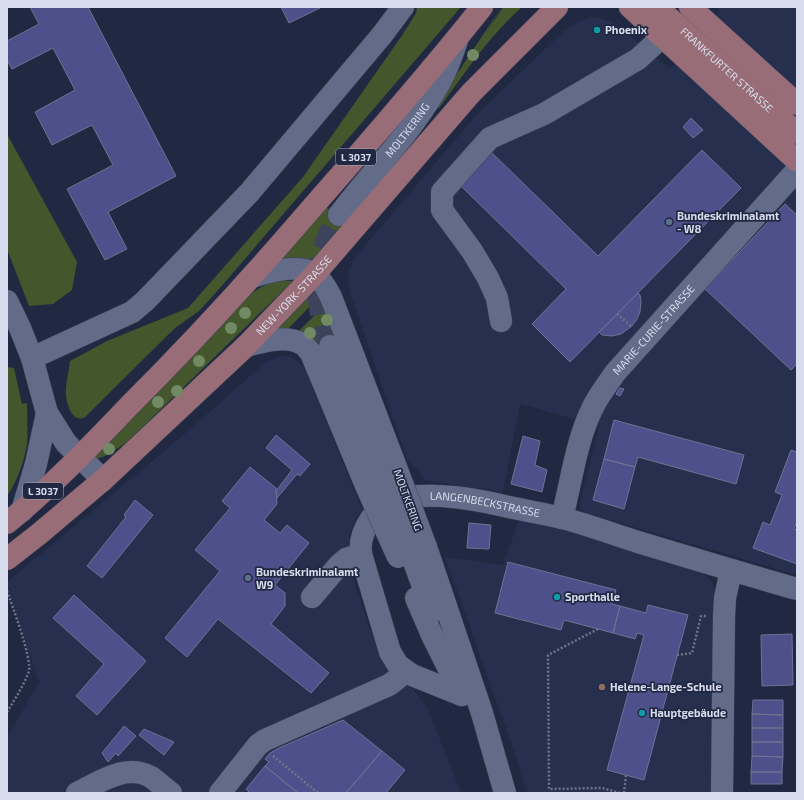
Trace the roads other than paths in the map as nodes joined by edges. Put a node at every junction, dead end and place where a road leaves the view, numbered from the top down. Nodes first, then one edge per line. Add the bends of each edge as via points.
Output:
1 (403, 7) edge
2 (482, 7) edge
3 (557, 7) edge
4 (630, 7) edge
5 (658, 7) edge
6 (691, 8) edge
7 (459, 36) junction
8 (662, 37) junction
9 (797, 104) edge
10 (797, 133) edge
11 (797, 161) edge
12 (797, 170) edge
13 (339, 215) tunnel mouth
14 (314, 274) junction
15 (252, 277) junction
16 (7, 301) edge
17 (501, 321) dead end
18 (246, 346) junction
19 (330, 346) tunnel mouth
20 (32, 358) junction
21 (47, 413) junction
22 (79, 457) junction
23 (103, 480) junction
24 (383, 482) junction
25 (14, 517) edge
26 (562, 518) junction
27 (411, 552) junction
28 (361, 554) junction
29 (7, 559) edge
30 (731, 570) junction
31 (797, 589) edge
32 (312, 596) dead end
33 (404, 670) junction
34 (462, 695) junction
35 (77, 793) edge
36 (171, 793) edge
37 (220, 793) edge
38 (498, 793) edge
39 (505, 793) edge
40 (722, 793) edge

1 - 20 street via 249,193 145,301 132,312
2 - 7 main road, L 3037
3 - 14 main road, NEW-YORK-STRASSE / L 3037 via 471,93
4 - 8 main road
5 - 10 main road, FRANKFURTER STRASSE
6 - 9 main road, FRANKFURTER STRASSE
7 - 13 street, MOLTKERING via 444,75 428,103
7 - 15 main road, L 3037
8 - 11 main road
8 - 17 street via 638,59 551,110 490,138 442,192 442,210 488,278 497,298
12 - 26 street, MARIE-CURIE-STRASSE via 635,350 602,391 584,427
14 - 15 street via 304,270 284,270
14 - 18 main road, NEW-YORK-STRASSE / L 3037
14 - 24 street, MOLTKERING via 331,297
15 - 22 main road, L 3037 via 181,354
16 - 20 street
18 - 23 main road, NEW-YORK-STRASSE / L 3037
18 - 24 street via 286,339 304,345 311,353
19 - 24 street, MOLTKERING
20 - 21 street
21 - 22 street
21 - 25 street via 36,464
22 - 23 street
22 - 25 main road, L 3037
23 - 29 main road, NEW-YORK-STRASSE / L 3037
24 - 27 street, MOLTKERING, bridge
24 - 27 street, bridge
26 - 28 street, LANGENBECKSTRASSE via 476,499 434,496 401,498 393,500 372,518 363,533
26 - 30 street, LANGENBECKSTRASSE
27 - 34 street, MOLTKERING
27 - 39 street, MOLTKERING via 482,714
28 - 32 street via 342,562
28 - 33 street, LANGENBECKSTRASSE via 390,652
30 - 31 street, LANGENBECKSTRASSE
30 - 40 street via 724,616
33 - 34 street, LANGENBECKSTRASSE
33 - 37 street via 389,685 265,740 258,745
34 - 38 street, MOLTKERING
35 - 36 street via 127,772 151,777

